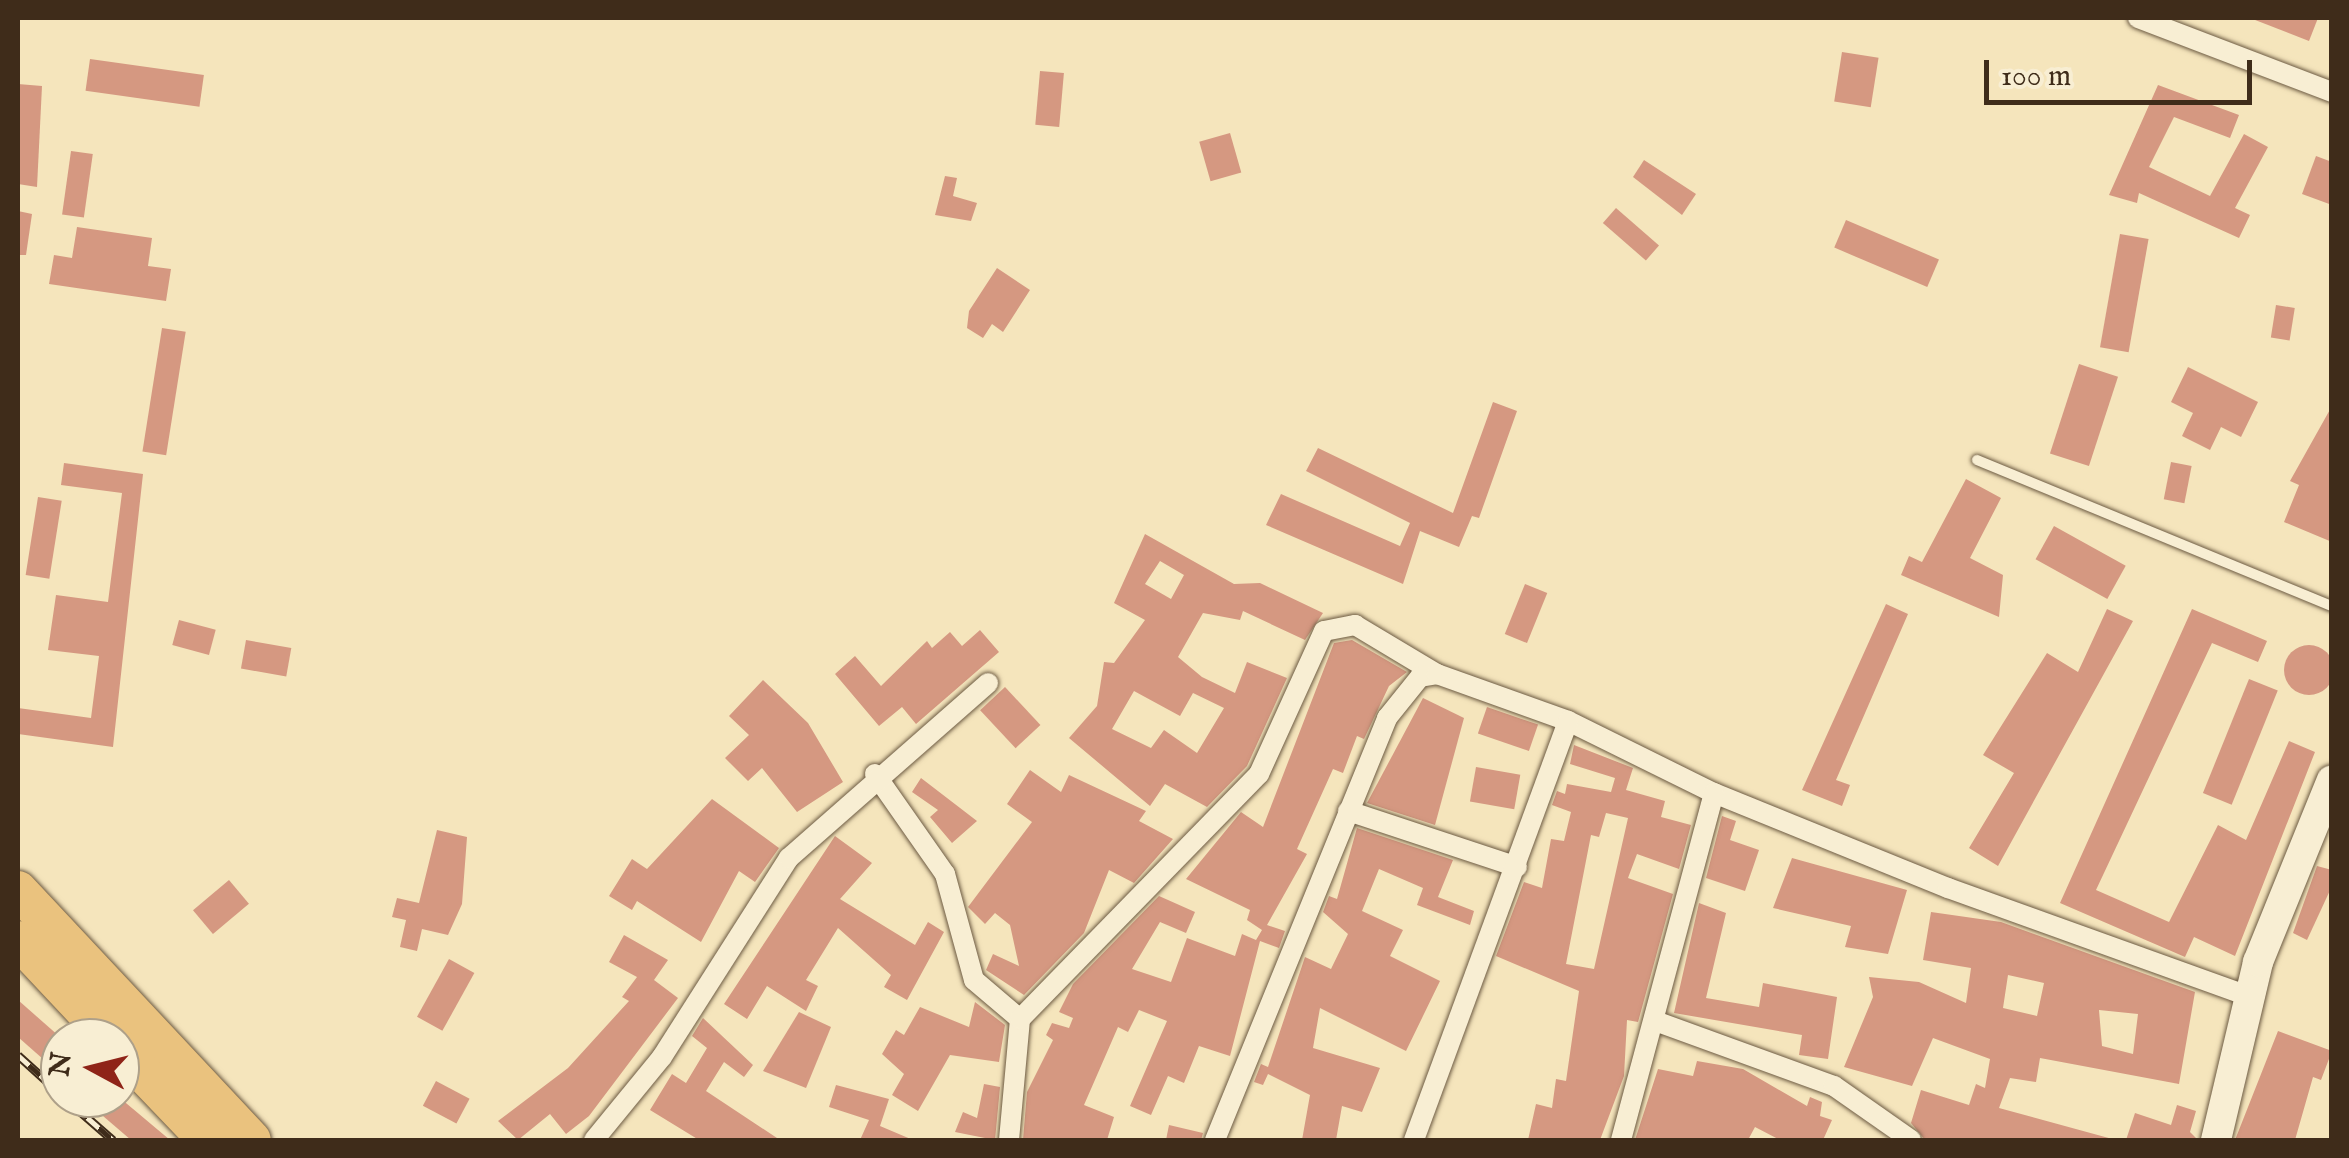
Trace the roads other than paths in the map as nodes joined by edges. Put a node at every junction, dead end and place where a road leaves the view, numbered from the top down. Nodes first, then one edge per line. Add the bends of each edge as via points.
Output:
1 (2138, 18) edge
2 (2332, 92) edge
3 (1977, 460) dead end
4 (2332, 606) edge
5 (1437, 674) junction
6 (988, 683) dead end
7 (1568, 720) junction
8 (875, 774) junction
9 (2332, 780) edge
10 (1714, 794) junction
11 (1348, 811) junction
12 (1517, 867) junction
13 (18, 890) edge
14 (18, 940) edge
15 (2248, 996) junction
16 (91, 1018) edge
17 (1020, 1018) junction
18 (1658, 1022) junction
19 (140, 1070) edge
20 (207, 1140) edge
21 (252, 1140) edge
22 (594, 1140) edge
23 (1010, 1140) edge
24 (1215, 1140) edge
25 (1414, 1140) edge
26 (1621, 1140) edge
27 (1911, 1140) edge
28 (2216, 1140) edge

1 - 2 street
3 - 4 lane
5 - 7 street
5 - 11 street via 1420,677 1387,718
5 - 17 street via 1355,625 1324,631 1259,774
6 - 8 street
7 - 10 street
7 - 12 street via 1546,762
8 - 17 street via 945,874 974,980
8 - 22 street via 788,858 662,1057
9 - 15 street
10 - 15 street
10 - 18 street
11 - 12 street
11 - 24 street
12 - 25 street
13 - 21 highway
14 - 16 highway
15 - 28 street
17 - 23 street
18 - 26 street
18 - 27 street via 1834,1086
19 - 20 highway

